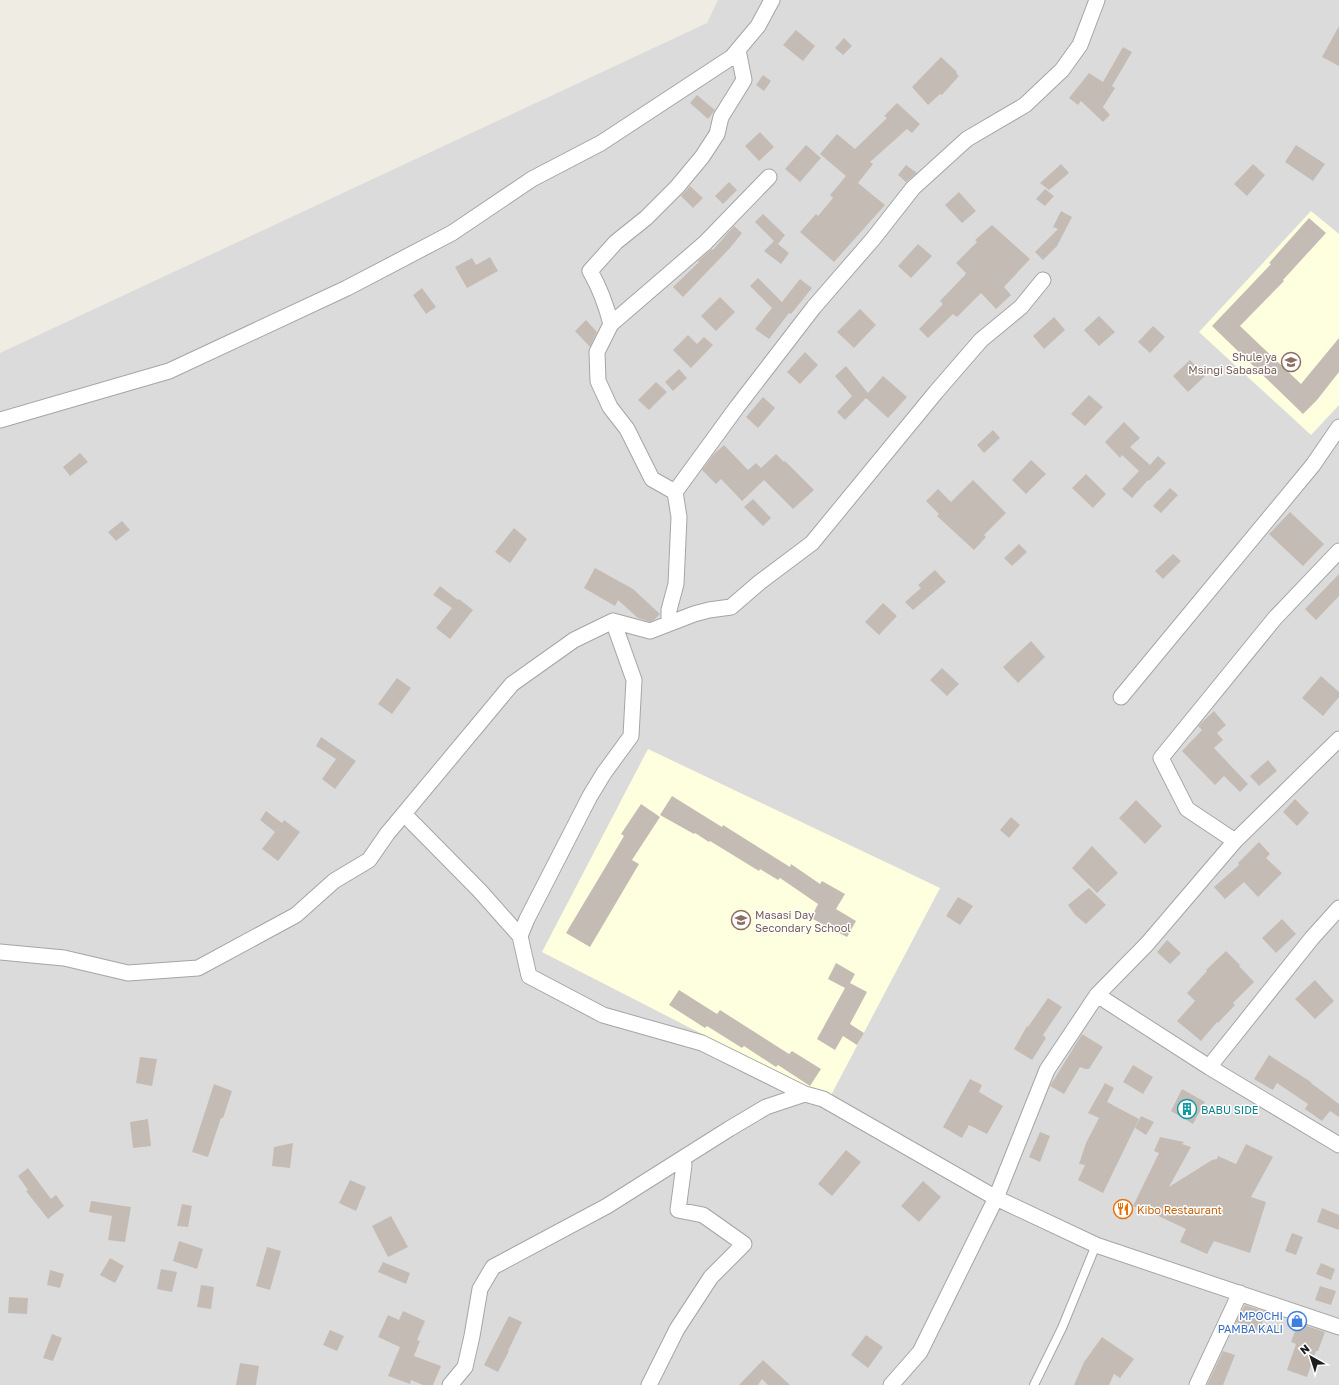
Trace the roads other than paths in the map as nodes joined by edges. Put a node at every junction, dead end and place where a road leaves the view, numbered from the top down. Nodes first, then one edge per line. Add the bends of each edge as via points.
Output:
1 (772, 0) edge
2 (1097, 0) edge
3 (738, 50) junction
4 (769, 177) dead end
5 (1043, 280) dead end
6 (611, 324) junction
7 (0, 420) edge
8 (1339, 427) edge
9 (675, 492) junction
10 (1339, 551) edge
11 (612, 621) junction
12 (669, 624) junction
13 (1121, 697) dead end
14 (1339, 739) edge
15 (404, 814) junction
16 (1235, 841) junction
17 (1339, 908) edge
18 (520, 936) junction
19 (0, 952) edge
20 (1097, 995) junction
21 (1209, 1067) junction
22 (805, 1094) junction
23 (1339, 1145) edge
24 (682, 1159) junction
25 (996, 1198) junction
26 (1096, 1245) junction
27 (1240, 1293) junction
28 (1339, 1327) edge
29 (450, 1385) edge
30 (649, 1385) edge
31 (891, 1385) edge
32 (1034, 1385) edge
33 (1197, 1385) edge

1 - 3 street via 758,26
2 - 9 street via 1080,45 1062,70 1025,105 967,139 913,188 814,307 736,407
3 - 6 street via 744,80 722,117 717,134 702,157 677,187 646,218 616,242 590,271 605,301
3 - 7 street via 732,57 601,143 532,179 452,233 347,288 169,371
4 - 6 street via 705,243
5 - 12 street via 1021,307 981,340 812,543 731,607 709,610
6 - 9 street via 597,352 598,381 610,408 627,429 652,479
8 - 13 street via 1313,465
9 - 12 street via 679,517 676,584 669,610
10 - 16 street via 1275,618 1161,758 1187,809
11 - 12 street via 650,631
11 - 15 street via 574,640 512,684
11 - 18 street via 634,680 631,736 590,796
14 - 16 street
15 - 18 street via 480,891
15 - 19 street via 369,860 334,881 296,915 198,968 128,973 64,958
16 - 20 street via 1147,944
17 - 21 street
18 - 22 street via 528,976 603,1015 702,1043
20 - 21 street
20 - 25 street via 1047,1070
21 - 23 street
22 - 24 street via 766,1107
22 - 25 street via 823,1099
24 - 29 street via 608,1206 493,1267 480,1289 465,1367
24 - 30 street via 684,1165 678,1210 703,1215 744,1244 711,1277 677,1330
25 - 26 street
25 - 31 street via 920,1352
26 - 27 street
26 - 32 lane via 1062,1328
27 - 28 street
27 - 33 street

